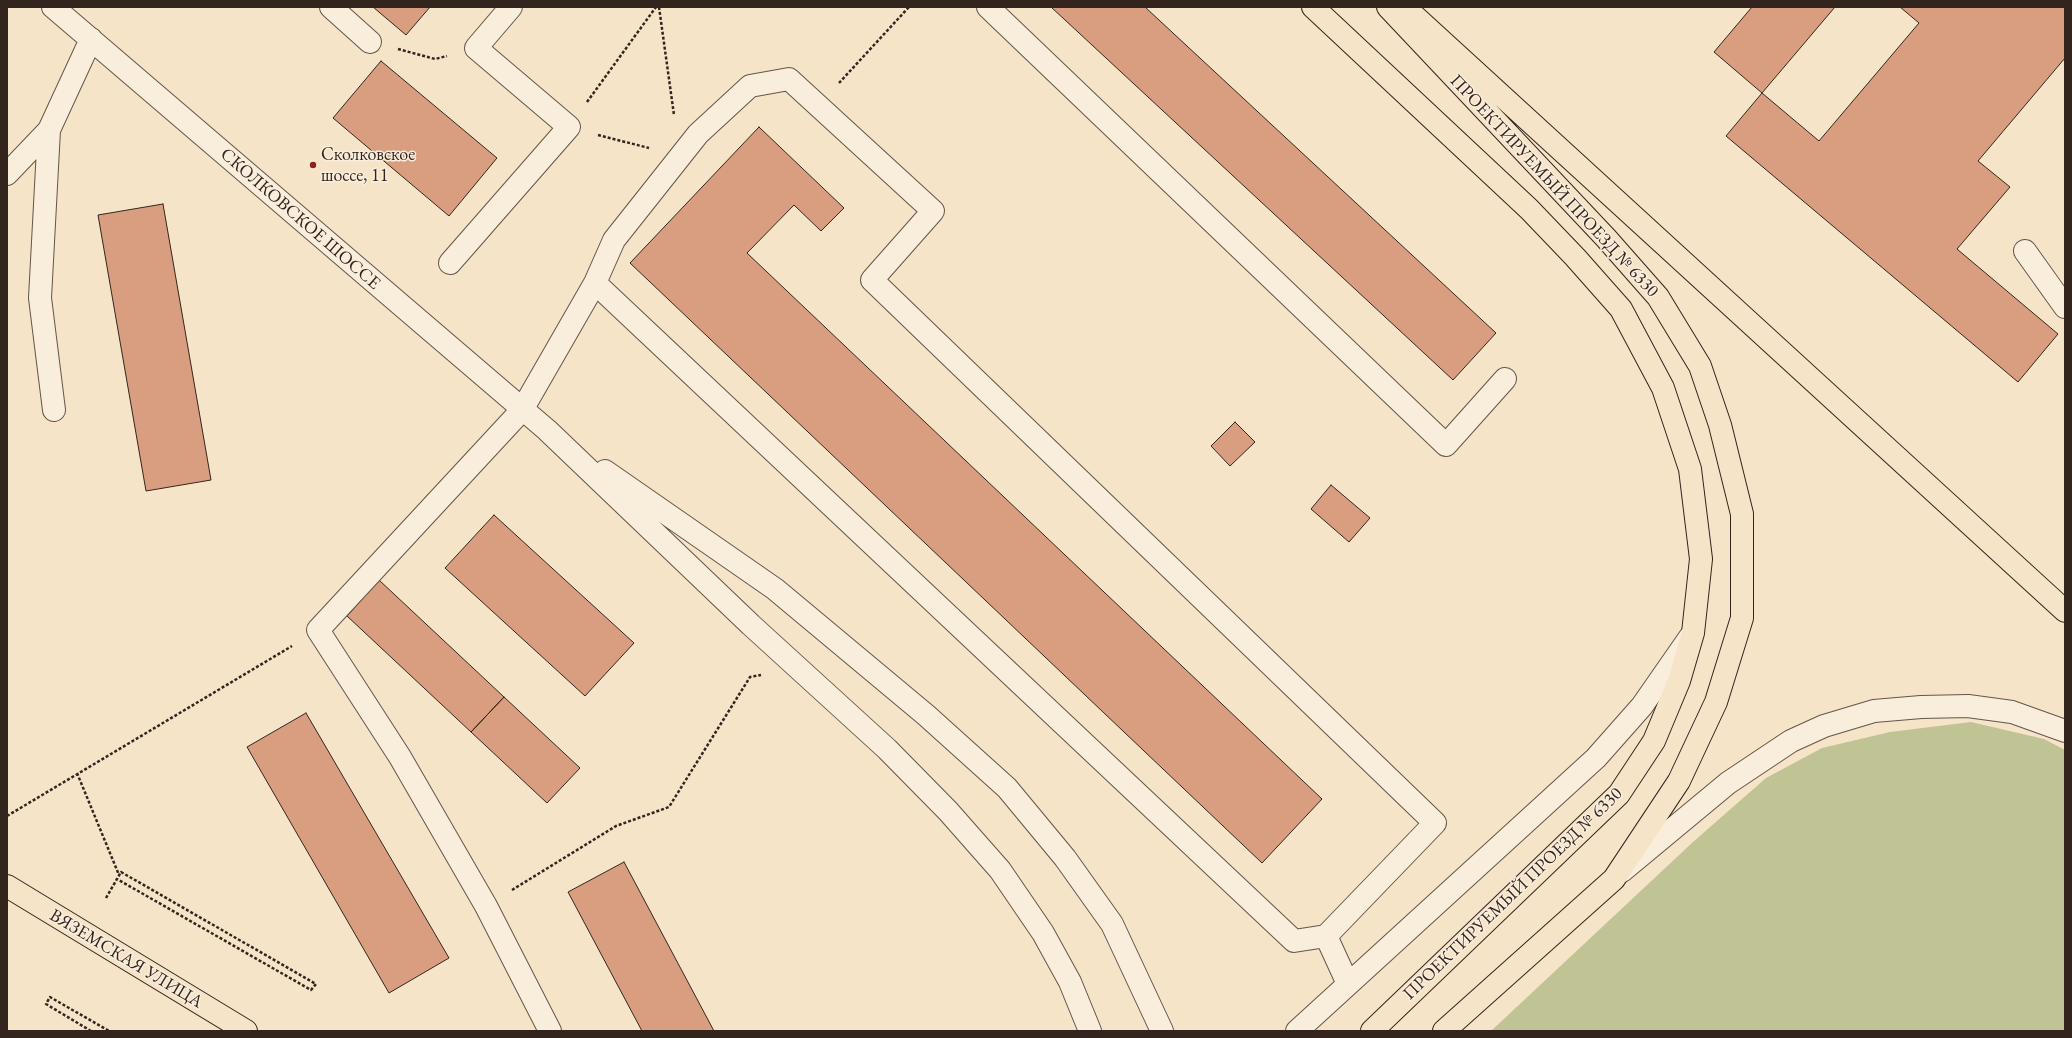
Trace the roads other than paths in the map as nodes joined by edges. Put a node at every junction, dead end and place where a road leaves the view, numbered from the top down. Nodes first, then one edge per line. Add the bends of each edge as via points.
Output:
1 (53, 7) edge
2 (331, 7) edge
3 (511, 7) edge
4 (988, 7) edge
5 (1314, 7) edge
6 (1402, 8) edge
7 (91, 40) junction
8 (370, 42) road end
9 (49, 130) junction
10 (7, 174) edge
11 (2025, 250) dead end
12 (450, 263) dead end
13 (595, 283) junction
14 (2065, 307) edge
15 (1505, 379) dead end
16 (54, 410) dead end
17 (522, 410) junction
18 (547, 430) junction
19 (2065, 611) edge
20 (1693, 633) junction
21 (2065, 731) edge
22 (1614, 878) junction
23 (7, 886) edge
24 (1326, 936) junction
25 (1348, 984) junction
26 (246, 1031) edge
27 (550, 1031) edge
28 (1090, 1031) edge
29 (1162, 1031) edge
30 (1297, 1031) edge
31 (1372, 1031) edge
32 (1444, 1031) edge

1 - 7 street, СКОЛКОВСКОЕ ШОССЕ
2 - 8 street
3 - 12 street via 476,48 569,127
4 - 15 street via 1446,445
5 - 20 main road, ПРОЕКТИРУЕМЫЙ ПРОЕЗД № 6330 via 1529,209 1620,309 1663,388 1690,469 1701,559
6 - 19 main road
6 - 22 main road, ПРОЕКТИРУЕМЫЙ ПРОЕЗД № 6330 via 1658,297 1700,366 1720,425 1742,514 1742,618 1716,702 1679,781
7 - 9 street
7 - 17 street, СКОЛКОВСКОЕ ШОССЕ
9 - 10 street
9 - 16 street via 40,298
11 - 14 street
13 - 17 street
13 - 24 street via 1294,941
13 - 24 street via 614,240 698,134 750,86 789,79 933,211 872,280 1435,823
17 - 18 street, СКОЛКОВСКОЕ ШОССЕ
17 - 27 street via 318,630 400,757 486,906
18 - 28 street via 887,749 948,811 995,864 1043,933 1070,982
18 - 29 street via 775,590 926,715 1007,788 1065,858 1112,924
20 - 25 street via 1642,706 1596,758
20 - 31 main road, ПРОЕКТИРУЕМЫЙ ПРОЕЗД № 6330 via 1679,681 1654,741 1619,794
21 - 22 street via 2012,712 1968,706 1874,712 1824,726 1791,741 1728,783
22 - 32 main road, ПРОЕКТИРУЕМЫЙ ПРОЕЗД № 6330
23 - 26 main road, ВЯЗЕМСКАЯ УЛИЦА
24 - 25 street
25 - 30 street

